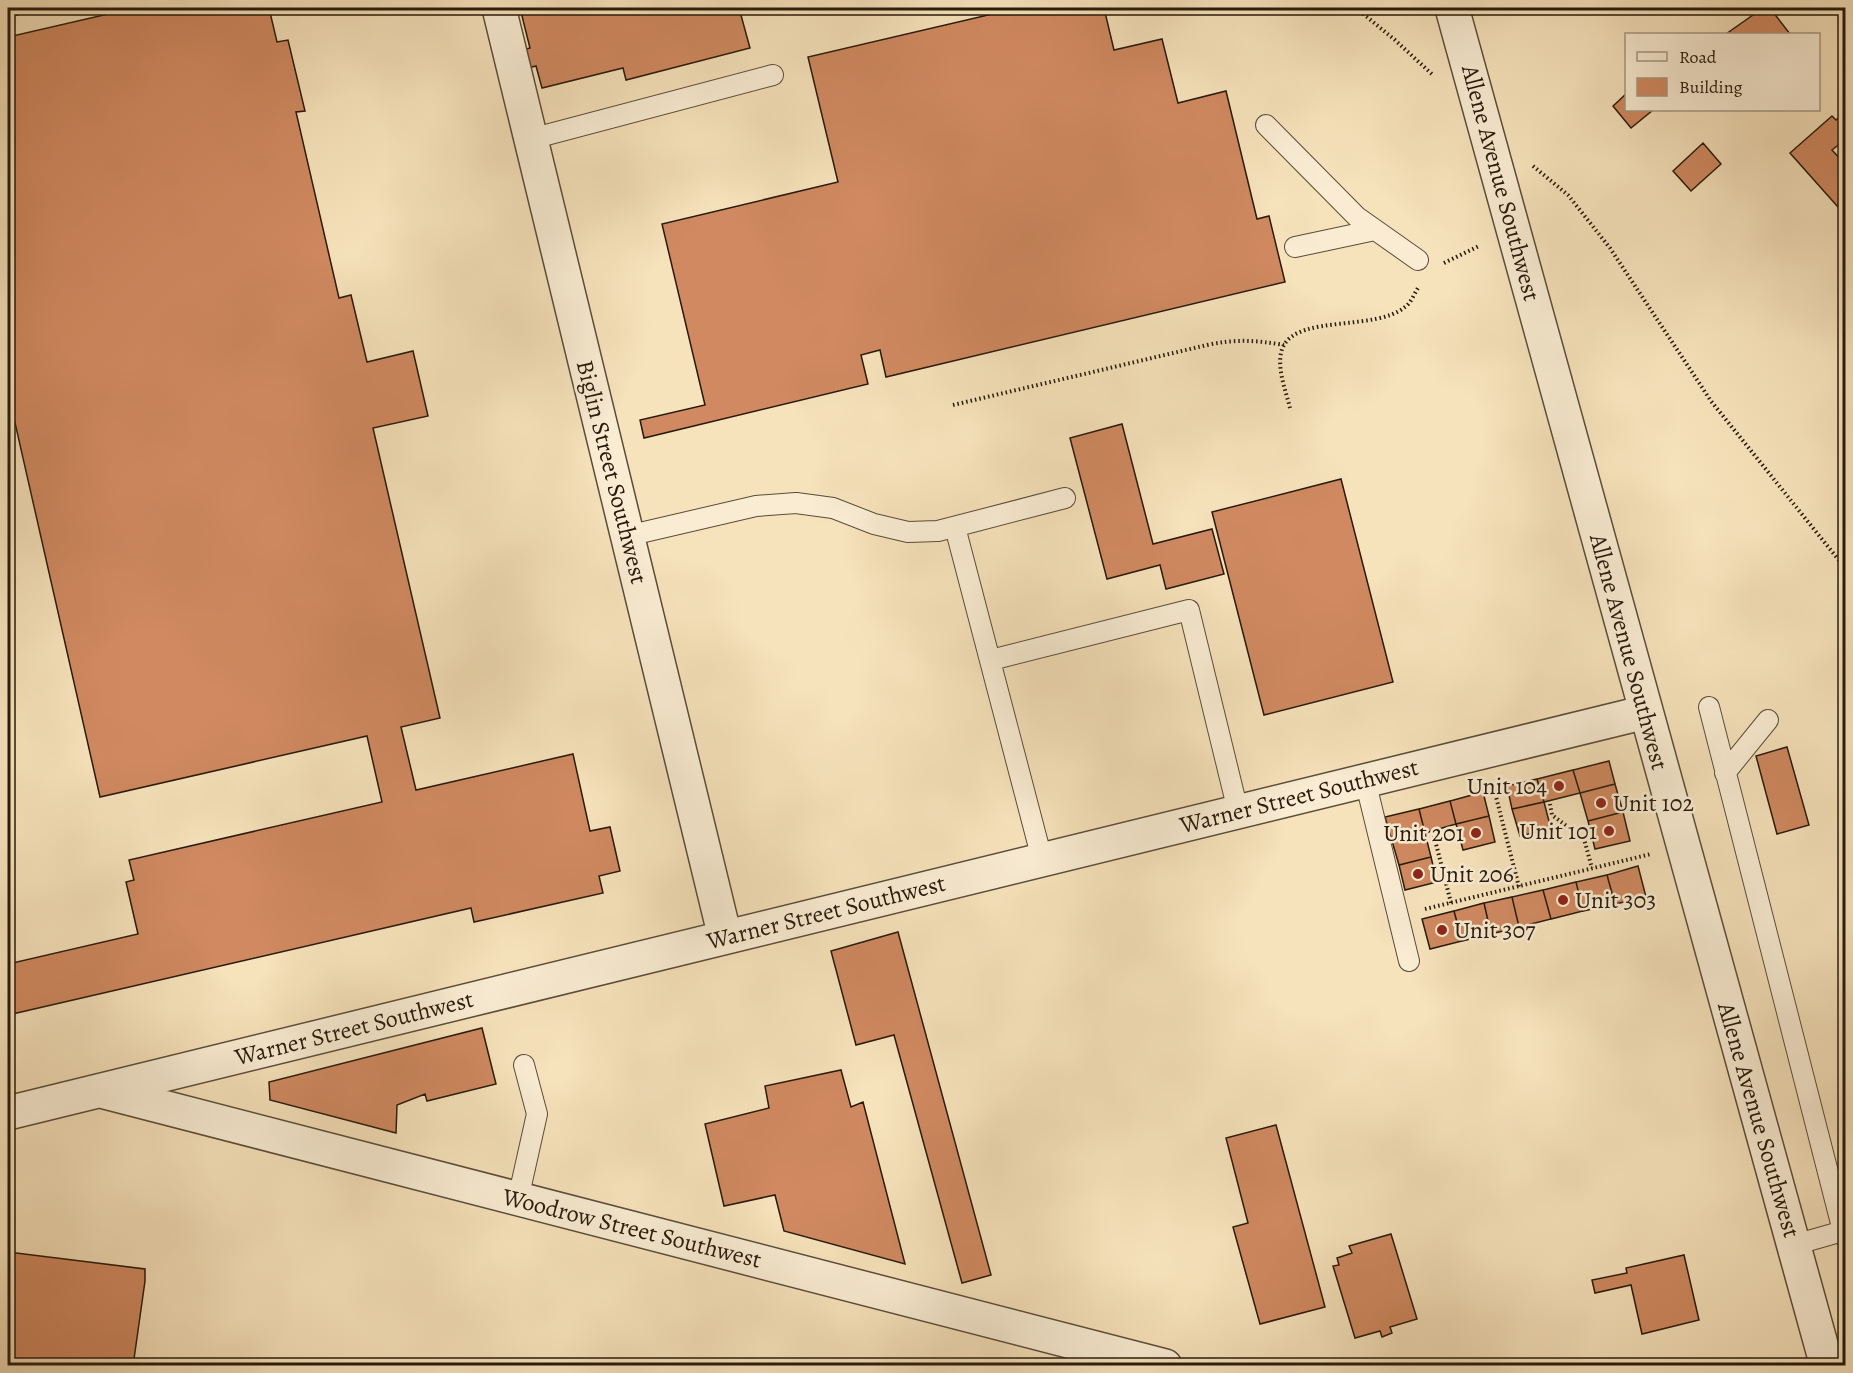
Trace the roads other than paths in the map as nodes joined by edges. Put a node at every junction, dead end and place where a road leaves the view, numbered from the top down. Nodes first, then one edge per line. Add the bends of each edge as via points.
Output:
1 (499, 8) edge
2 (1452, 8) edge
3 (773, 75) dead end
4 (1266, 125) dead end
5 (531, 139) junction
6 (1374, 230) junction
7 (1295, 247) dead end
8 (1418, 260) dead end
9 (1065, 498) dead end
10 (956, 527) junction
11 (627, 536) junction
12 (991, 660) junction
13 (1709, 707) dead end
14 (1646, 711) junction
15 (1768, 720) dead end
16 (1725, 773) junction
17 (1365, 780) junction
18 (1238, 811) junction
19 (1042, 859) junction
20 (725, 937) junction
21 (1409, 961) dead end
22 (524, 1065) dead end
23 (98, 1090) junction
24 (8, 1113) edge
25 (518, 1199) junction
26 (1844, 1234) edge
27 (1794, 1245) junction
28 (1166, 1365) edge
29 (1827, 1365) edge

1 - 5 street, Biglin Street Southwest
2 - 14 street, Allene Avenue Southwest
3 - 5 lane
4 - 6 lane
5 - 11 street, Biglin Street Southwest
6 - 7 lane
6 - 8 lane
9 - 10 lane
10 - 11 lane via 908,532 873,524 833,508 796,503 756,506
10 - 12 lane
11 - 20 street, Biglin Street Southwest
12 - 18 lane via 1189,610
12 - 19 lane
13 - 16 lane
14 - 17 street, Warner Street Southwest
14 - 27 street, Allene Avenue Southwest
15 - 16 lane
16 - 26 lane
17 - 18 street, Warner Street Southwest
17 - 21 lane
18 - 19 street, Warner Street Southwest
19 - 20 street, Warner Street Southwest
20 - 23 street, Warner Street Southwest
22 - 25 lane via 537,1113
23 - 24 street, Warner Street Southwest
23 - 25 street, Woodrow Street Southwest
25 - 28 street, Woodrow Street Southwest
26 - 27 lane
27 - 29 street, Allene Avenue Southwest

